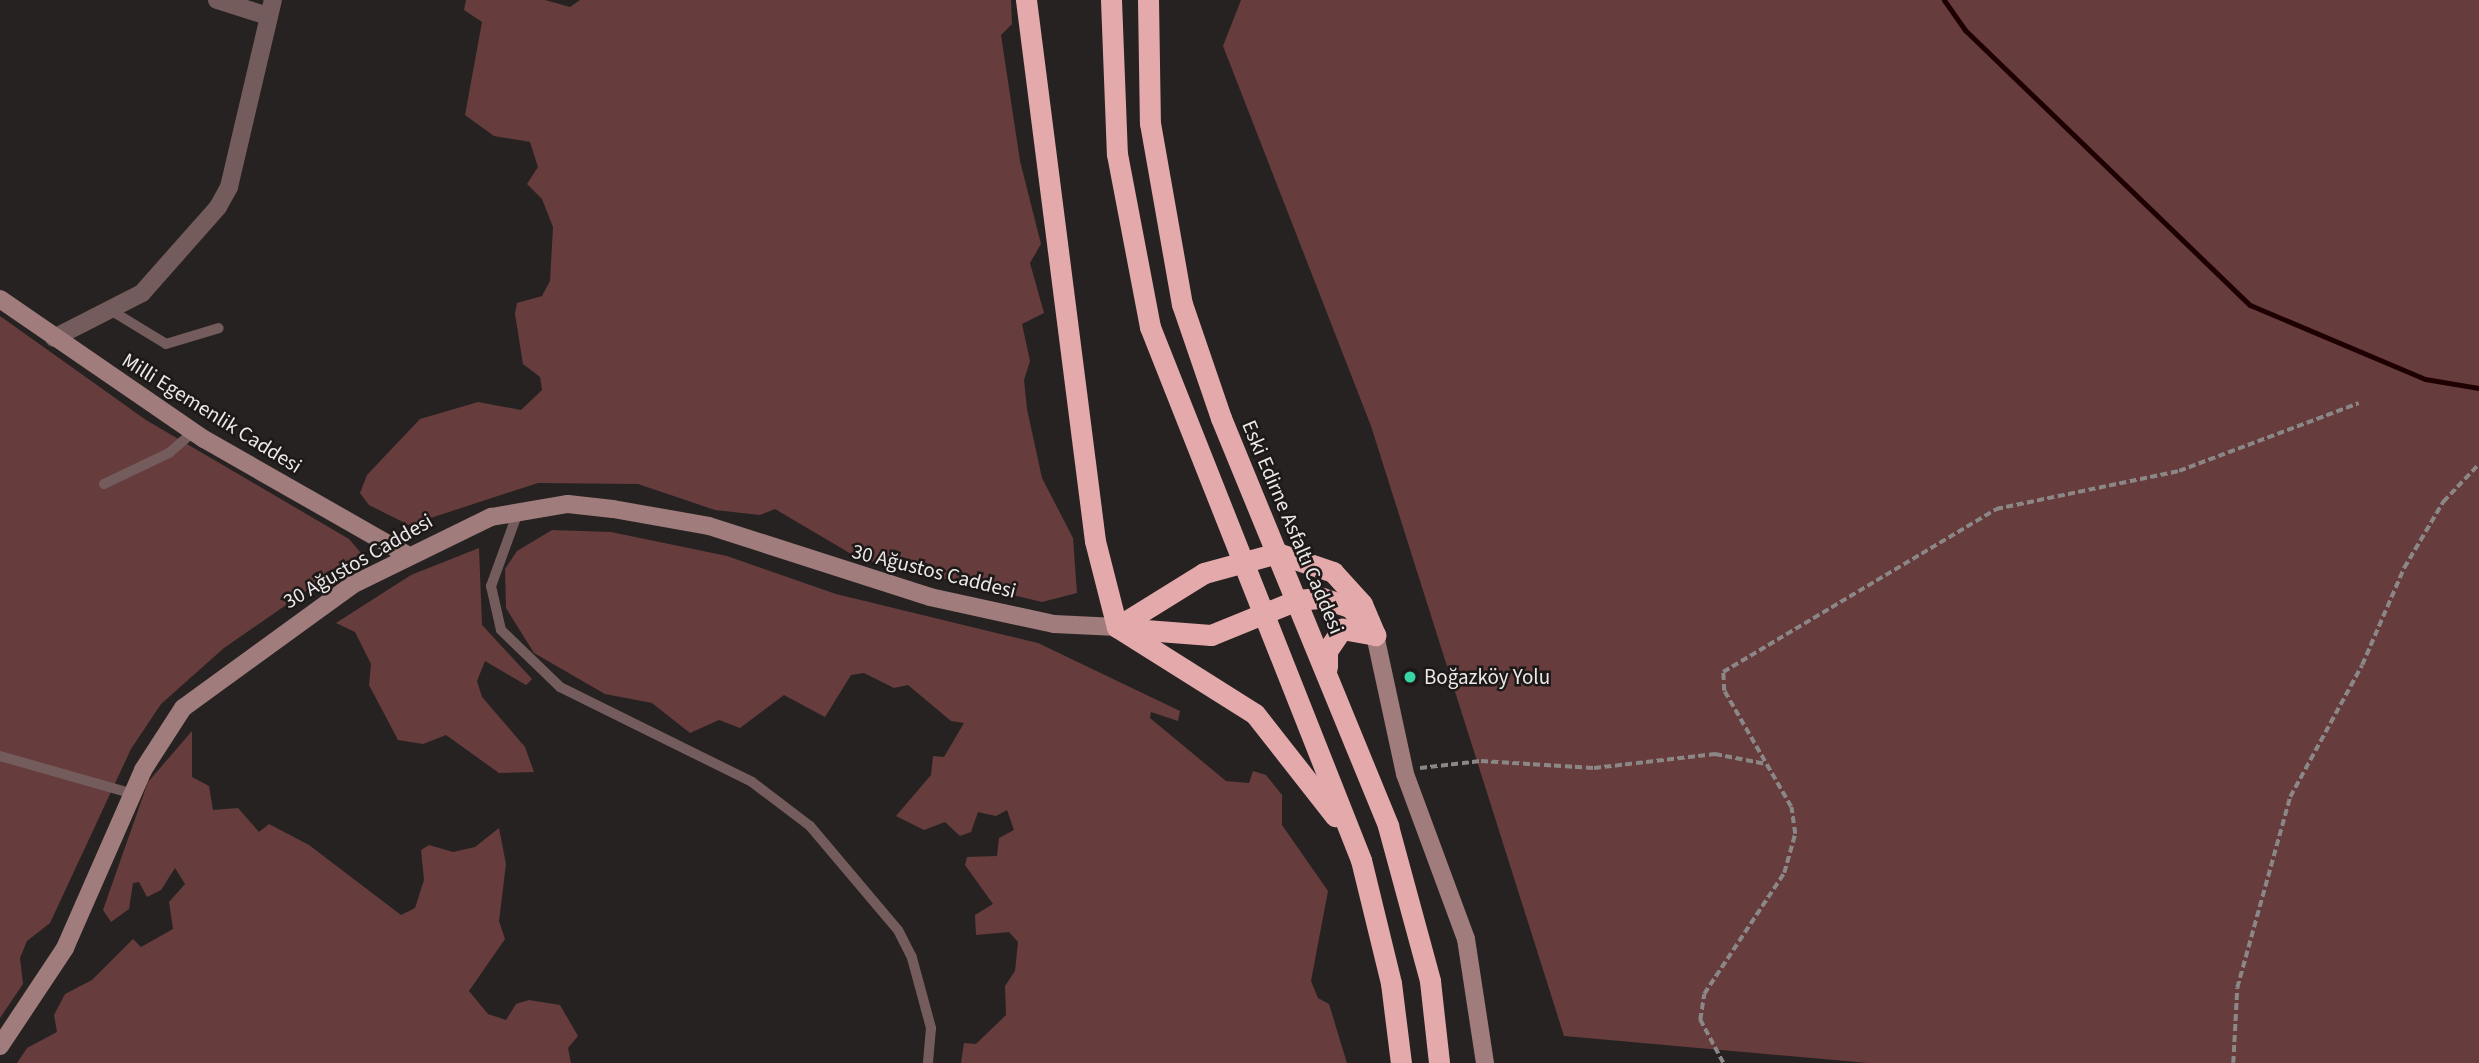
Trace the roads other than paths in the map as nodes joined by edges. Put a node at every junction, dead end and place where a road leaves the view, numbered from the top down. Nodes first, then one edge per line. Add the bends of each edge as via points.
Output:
1 (217, 0) edge
2 (1026, 0) edge
3 (1111, 0) edge
4 (1148, 0) edge
5 (270, 8) edge
6 (0, 299) edge
7 (112, 311) junction
8 (219, 327) dead end
9 (54, 338) junction
10 (193, 432) junction
11 (104, 484) dead end
12 (519, 510) junction
13 (1277, 553) junction
14 (406, 554) junction
15 (1241, 561) junction
16 (1297, 600) junction
17 (1262, 613) junction
18 (1116, 626) junction
19 (1375, 635) junction
20 (1327, 667) junction
21 (0, 756) edge
22 (132, 794) junction
23 (1361, 860) junction
24 (0, 1046) edge
25 (928, 1063) edge
26 (1401, 1063) edge
27 (1439, 1063) edge
28 (1485, 1063) edge

1 - 5 street
2 - 18 highway via 1094,541
3 - 15 highway via 1112,103 1133,261 1167,379
4 - 13 highway, Eski Edirne Asfaltı Caddesi via 1150,123 1182,304
5 - 7 street via 229,187 168,270
6 - 9 main road, Milli Egemenlik Caddesi
7 - 8 lane via 166,344
7 - 9 street
9 - 10 main road, Milli Egemenlik Caddesi
10 - 11 lane via 169,453
10 - 14 main road, Milli Egemenlik Caddesi
12 - 14 main road, 30 Ağustos Caddesi
12 - 18 main road, 30 Ağustos Caddesi via 568,504 709,526 930,597 1054,624
12 - 25 lane via 491,586 501,630 561,687 752,782 810,826 891,921 912,958 930,1028
13 - 15 highway
13 - 16 highway, Eski Edirne Asfaltı Caddesi
13 - 19 highway via 1333,572 1362,604
14 - 22 main road, 30 Ağustos Caddesi via 270,640 184,708
15 - 17 highway
15 - 18 highway via 1183,584
16 - 17 highway
16 - 19 highway via 1337,600
16 - 20 highway, Eski Edirne Asfaltı Caddesi
17 - 18 highway via 1192,638
17 - 23 highway
18 - 23 highway via 1255,714 1306,772
19 - 20 highway via 1342,629 1327,651
19 - 28 main road via 1405,774 1466,939
20 - 27 highway, Eski Edirne Asfaltı Caddesi via 1407,886 1430,981
21 - 22 lane
22 - 24 main road, 30 Ağustos Caddesi via 65,948
23 - 26 highway via 1389,972

